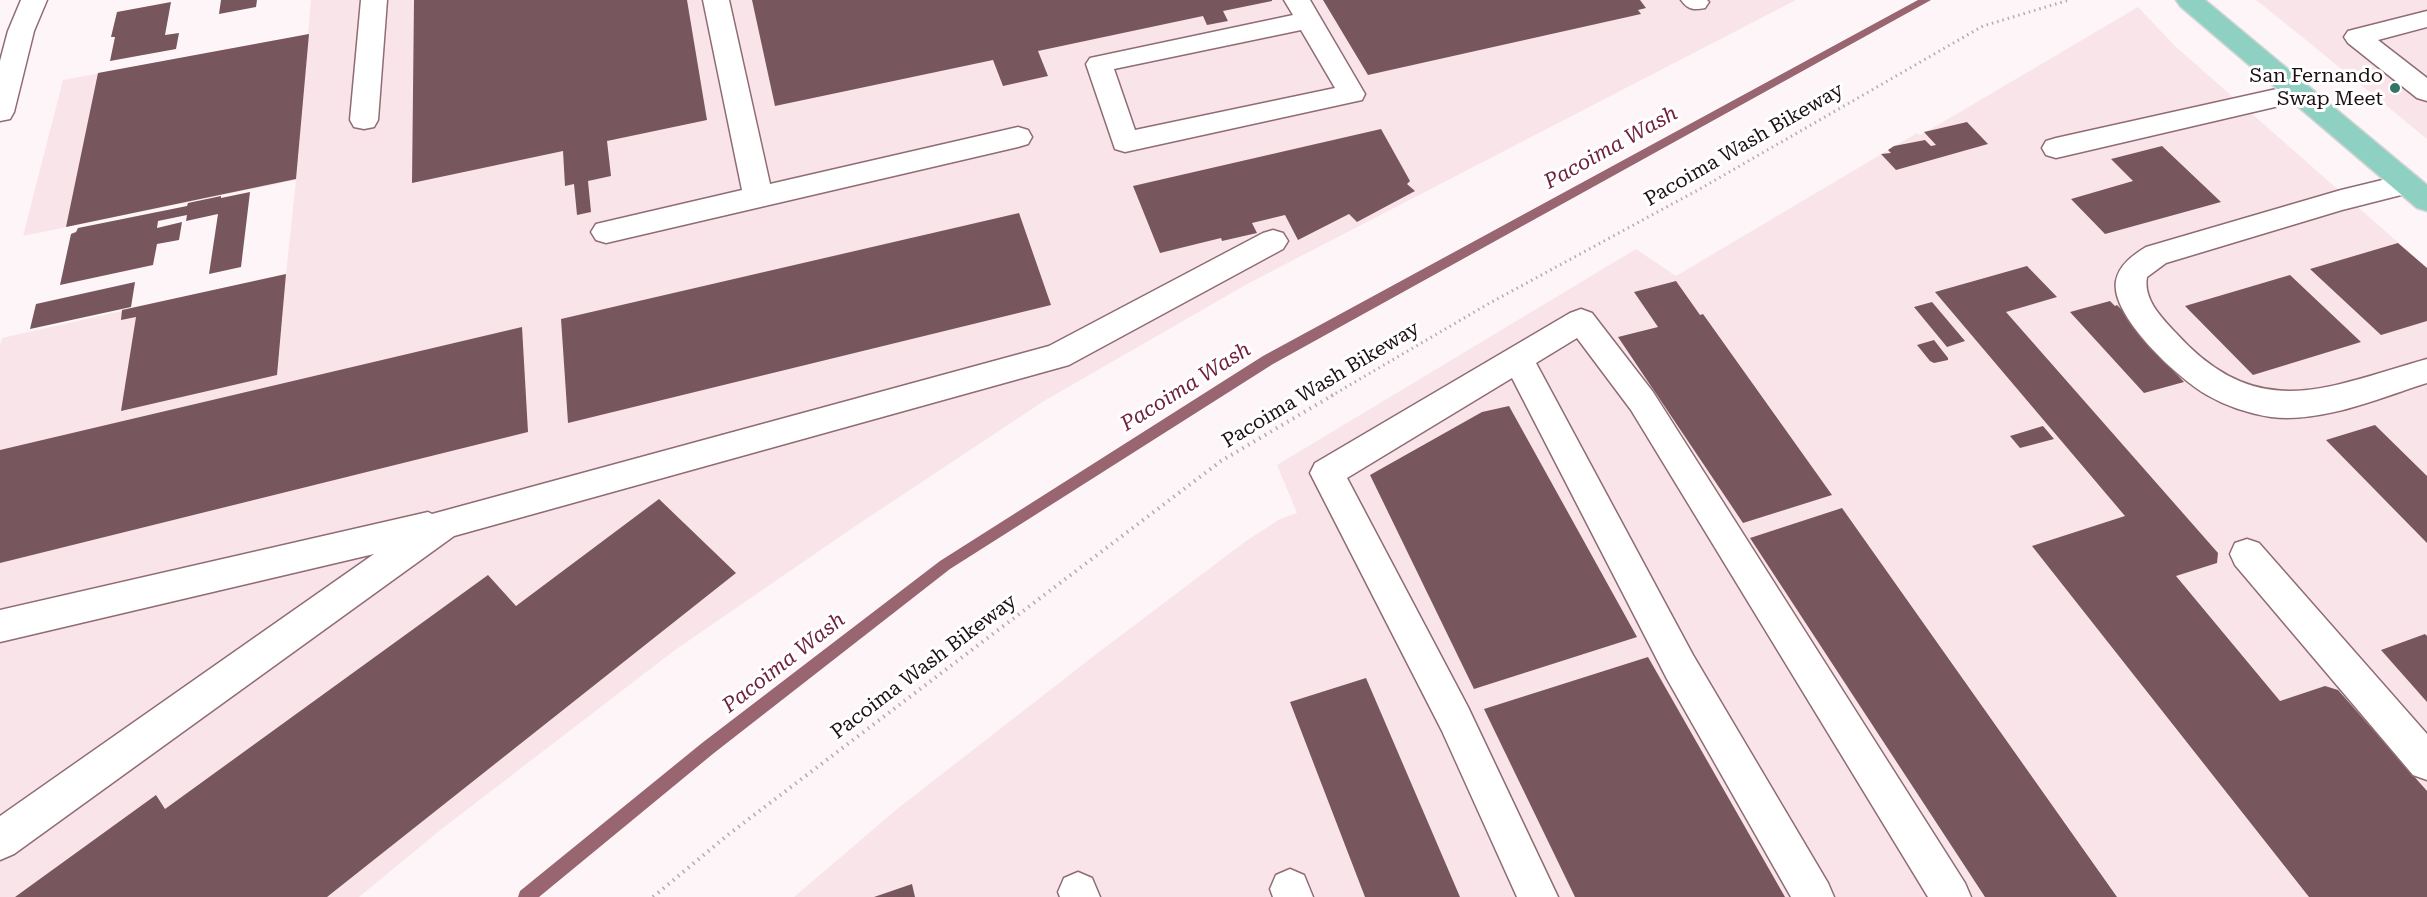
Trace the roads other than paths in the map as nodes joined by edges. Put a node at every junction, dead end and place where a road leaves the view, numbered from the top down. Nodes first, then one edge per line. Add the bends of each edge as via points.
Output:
1 (34, 0) edge
2 (374, 0) edge
3 (716, 0) edge
4 (2189, 0) edge
5 (1303, 10) edge
6 (2427, 19) edge
7 (10, 33) edge
8 (2427, 92) edge
9 (2299, 93) junction
10 (0, 112) edge
11 (364, 120) dead end
12 (1018, 137) dead end
13 (2056, 148) dead end
14 (2420, 193) edge
15 (758, 196) junction
16 (606, 232) dead end
17 (1273, 241) dead end
18 (1518, 359) junction
19 (2427, 371) edge
20 (444, 524) junction
21 (2247, 554) dead end
22 (0, 626) edge
23 (2427, 762) edge
24 (0, 840) edge
25 (1538, 897) edge
26 (1814, 897) edge
27 (1951, 897) edge

1 - 7 street
2 - 11 street
3 - 15 street
4 - 9 main road
5 - 5 street via 1352,94 1125,142 1099,64
6 - 8 street via 2357,37
7 - 10 street
9 - 13 street
9 - 14 main road
12 - 15 street
14 - 19 street via 2341,200 2156,255 2139,265 2131,283 2136,305 2165,344 2198,374 2239,397 2302,405
15 - 16 street
17 - 20 street via 1058,356
18 - 25 street via 1327,473 1455,719
18 - 26 street via 1680,667
18 - 27 street via 1581,321 1642,401
20 - 22 street
20 - 24 street
21 - 23 street

